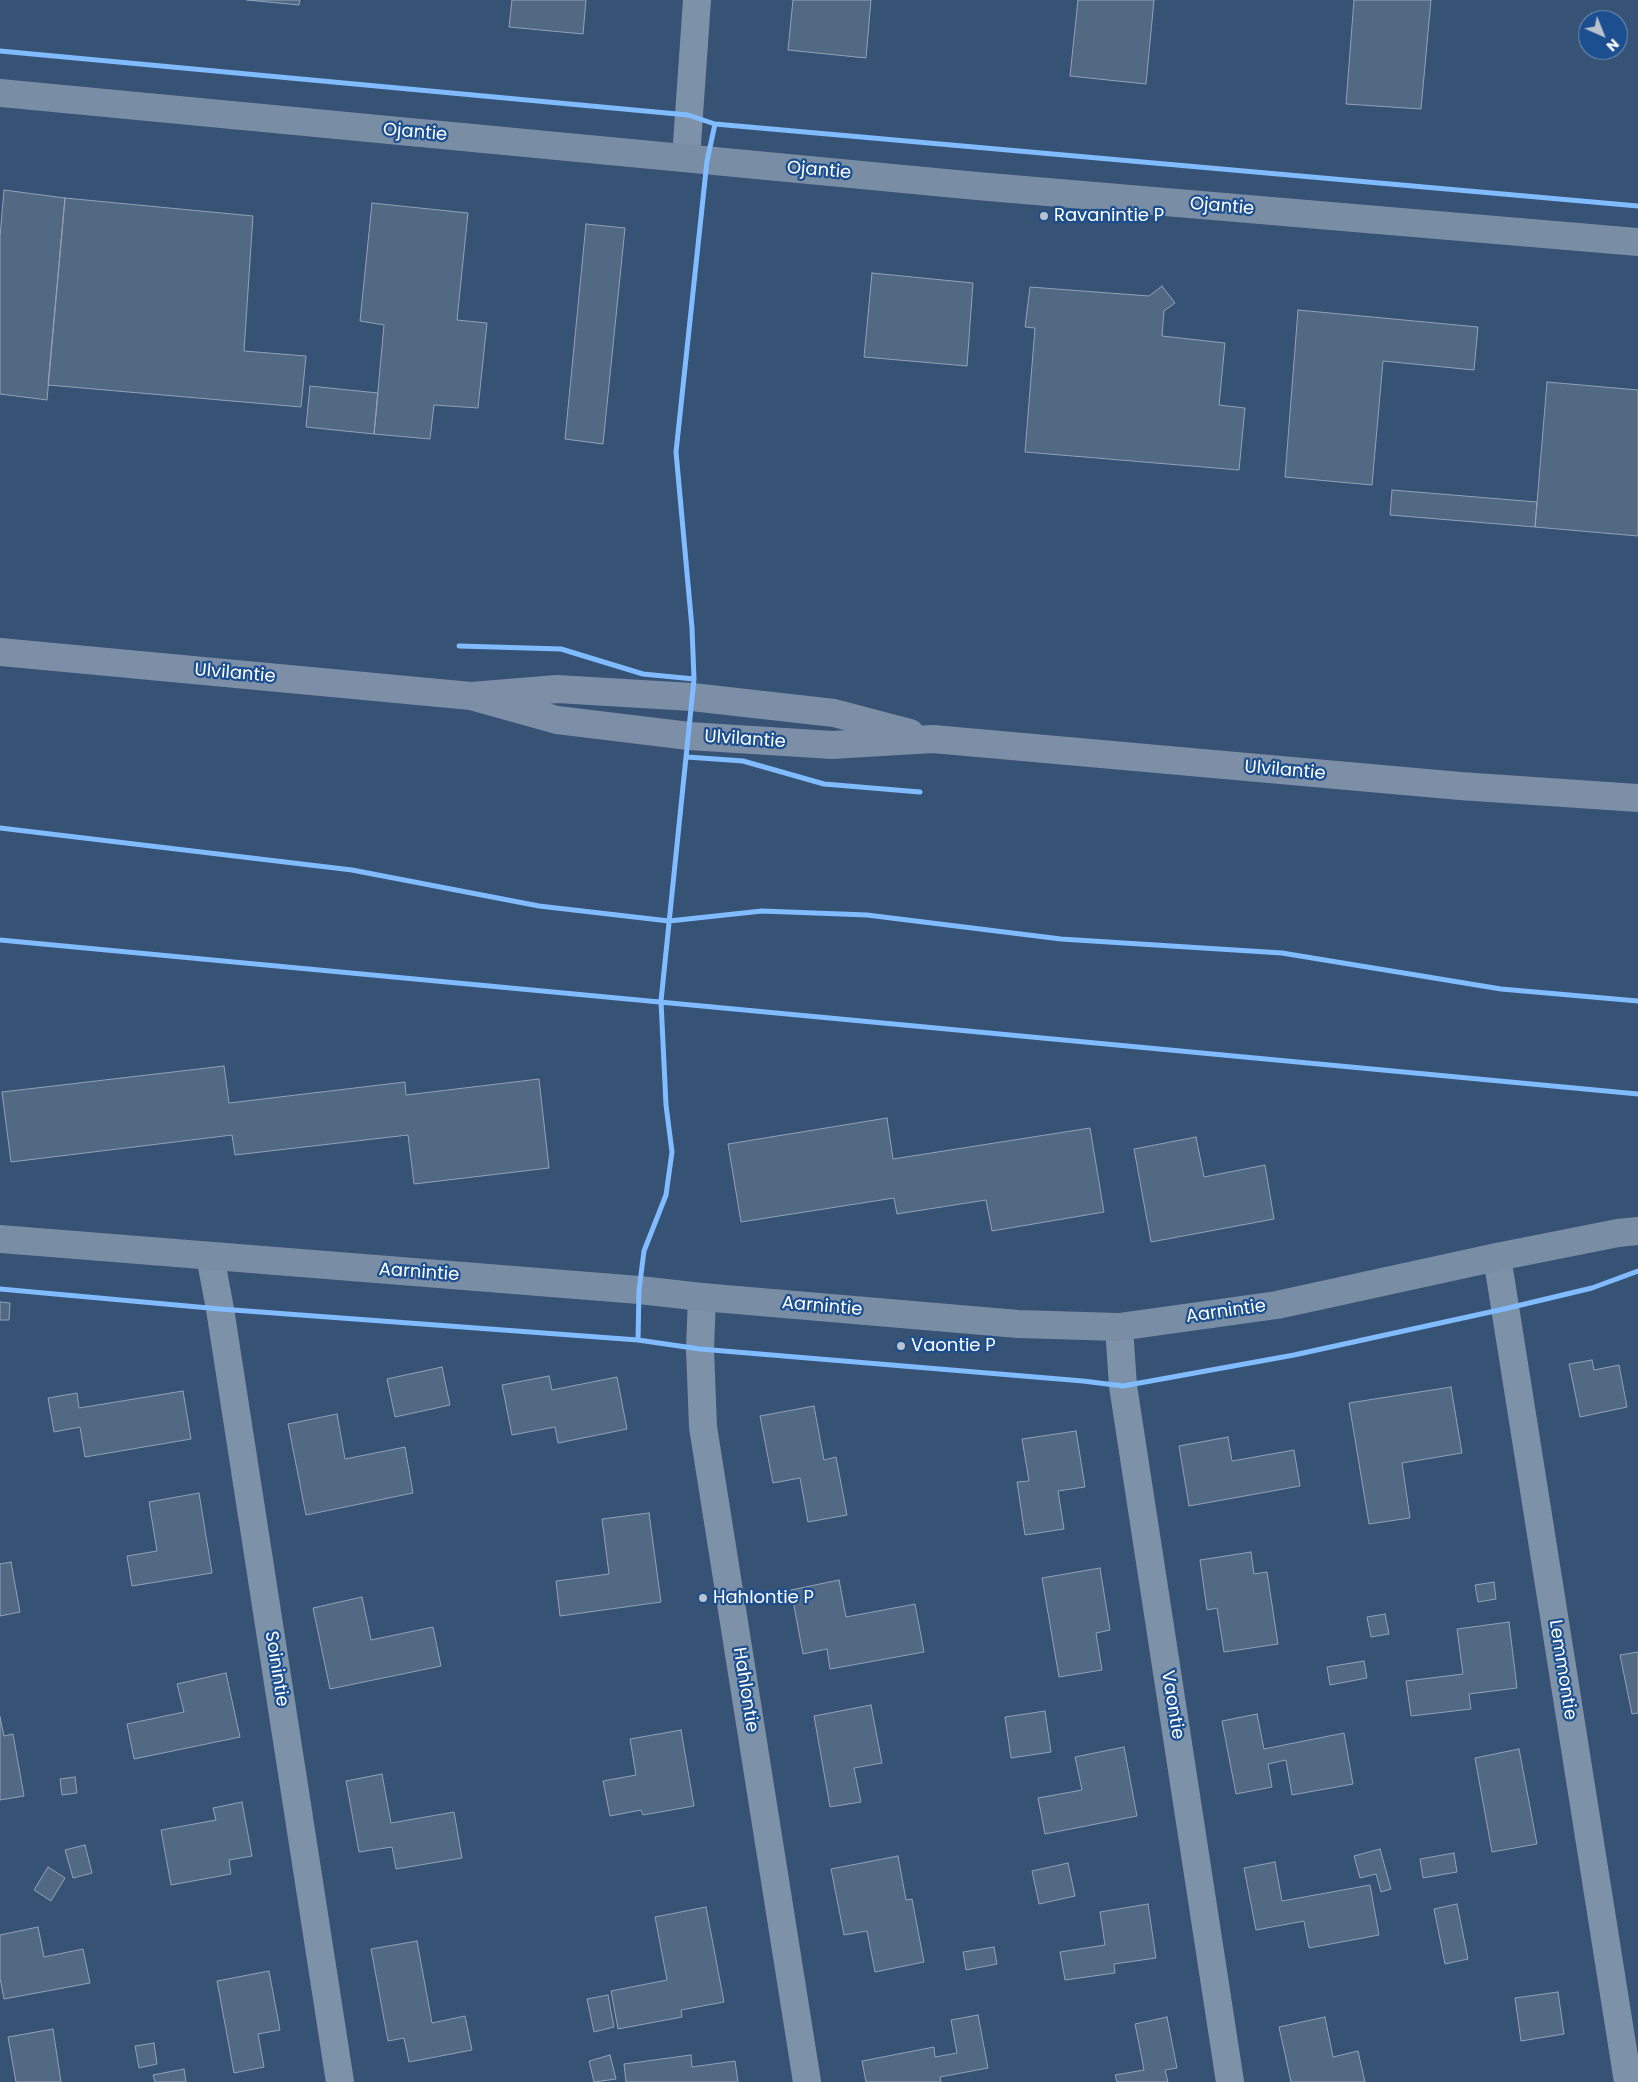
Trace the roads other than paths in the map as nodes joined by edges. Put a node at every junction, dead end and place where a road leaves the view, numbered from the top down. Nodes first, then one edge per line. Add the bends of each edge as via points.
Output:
1 (697, 0) edge
2 (0, 94) edge
3 (686, 158) junction
4 (1638, 242) edge
5 (0, 652) edge
6 (471, 696) junction
7 (933, 739) junction
8 (1638, 798) edge
9 (1638, 1231) edge
10 (0, 1239) edge
11 (210, 1256) junction
12 (1497, 1257) junction
13 (702, 1297) junction
14 (1119, 1327) junction
15 (340, 2082) edge
16 (807, 2082) edge
17 (1230, 2082) edge
18 (1628, 2082) edge

1 - 3 street
2 - 3 street, Ojantie
3 - 4 street, Ojantie
5 - 6 main road, Ulvilantie
6 - 7 main road, Ulvilantie via 557,720 688,736 832,745
6 - 7 main road, Ulvilantie via 557,689 692,696 834,713
7 - 8 main road, Ulvilantie via 1460,786
9 - 12 street, Aarnintie
10 - 11 street, Aarnintie
11 - 13 street, Aarnintie
11 - 15 street, Soinintie
12 - 14 street, Aarnintie via 1277,1306
12 - 18 street, Lemmontie
13 - 14 street, Aarnintie via 1018,1324
13 - 16 street, Hahlontie via 703,1428
14 - 17 street, Vaontie via 1123,1386

